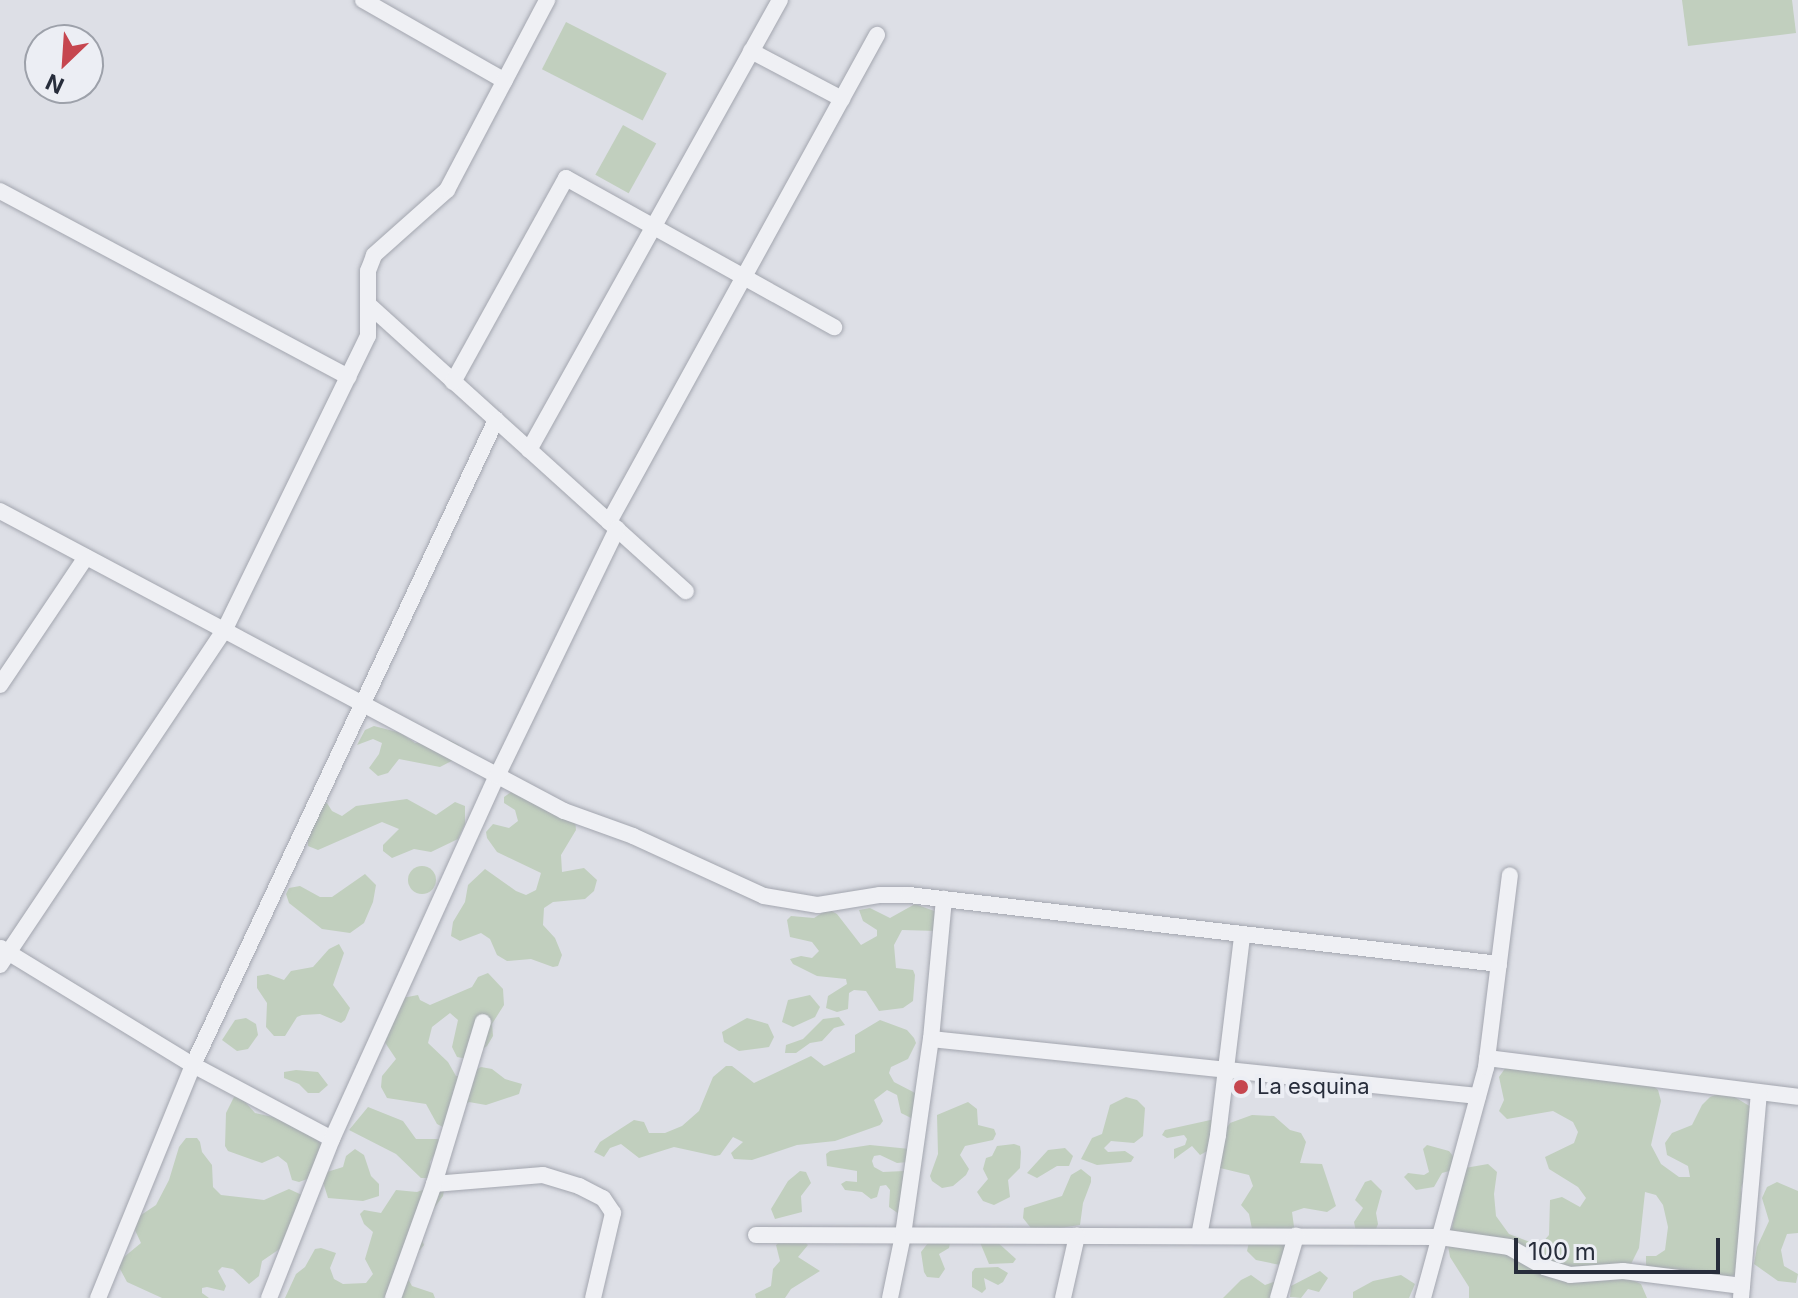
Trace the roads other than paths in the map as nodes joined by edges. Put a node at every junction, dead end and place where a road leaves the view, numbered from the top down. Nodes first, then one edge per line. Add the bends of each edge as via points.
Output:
1 (363, 0) edge
2 (547, 0) edge
3 (780, 0) edge
4 (877, 35) dead end
5 (751, 51) junction
6 (505, 81) junction
7 (842, 99) junction
8 (0, 191) edge
9 (653, 227) junction
10 (744, 277) junction
11 (369, 305) junction
12 (834, 327) dead end
13 (349, 377) junction
14 (453, 382) junction
15 (496, 420) junction
16 (529, 450) junction
17 (0, 511) edge
18 (613, 526) junction
19 (86, 557) junction
20 (686, 591) dead end
21 (224, 631) junction
22 (0, 685) edge
23 (361, 704) junction
24 (497, 776) junction
25 (1510, 875) dead end
26 (944, 899) junction
27 (1242, 936) junction
28 (3, 955) edge
29 (1499, 964) junction
30 (483, 1022) dead end
31 (931, 1039) junction
32 (1487, 1058) junction
33 (193, 1065) junction
34 (1228, 1069) junction
35 (1759, 1093) junction
36 (1478, 1096) junction
37 (1798, 1097) edge
38 (332, 1139) junction
39 (434, 1184) junction
40 (756, 1235) dead end
41 (903, 1235) junction
42 (1077, 1236) junction
43 (1199, 1236) junction
44 (1296, 1236) junction
45 (1440, 1237) junction
46 (1742, 1292) edge
47 (98, 1298) edge
48 (269, 1298) edge
49 (393, 1298) edge
50 (593, 1298) edge
51 (890, 1298) edge
52 (1063, 1298) edge
53 (1278, 1298) edge
54 (1423, 1298) edge

1 - 6 street
2 - 6 street
3 - 5 street
4 - 7 street
5 - 7 street
5 - 9 street
6 - 11 street via 447,190 374,255 368,271
7 - 10 street
8 - 13 street
9 - 10 street
9 - 14 street via 566,178
9 - 16 street
10 - 12 street
10 - 18 street
11 - 13 street via 371,329
11 - 14 street
13 - 21 street
14 - 15 street
15 - 16 street
15 - 23 street
16 - 18 street
17 - 19 street
18 - 20 street
18 - 24 street
19 - 21 street
19 - 22 street
21 - 23 street
21 - 28 street
23 - 24 street
23 - 33 street
24 - 26 street via 564,811 764,896 818,905 880,895
24 - 38 street
25 - 29 street
26 - 27 street
26 - 31 street
27 - 29 street
27 - 34 street
28 - 33 street
29 - 32 street
30 - 39 street
31 - 34 street
31 - 41 street
32 - 35 street
32 - 36 street
33 - 38 street
33 - 47 street
34 - 36 street
34 - 43 street
35 - 37 street
35 - 46 street
36 - 45 street
38 - 48 street
39 - 49 street
39 - 50 street via 543,1175 603,1198 613,1213
40 - 41 street
41 - 42 street
41 - 51 street
42 - 43 street
42 - 52 street
43 - 44 street
44 - 45 street
44 - 53 street
45 - 46 street via 1509,1247 1570,1275 1623,1271
45 - 54 street

